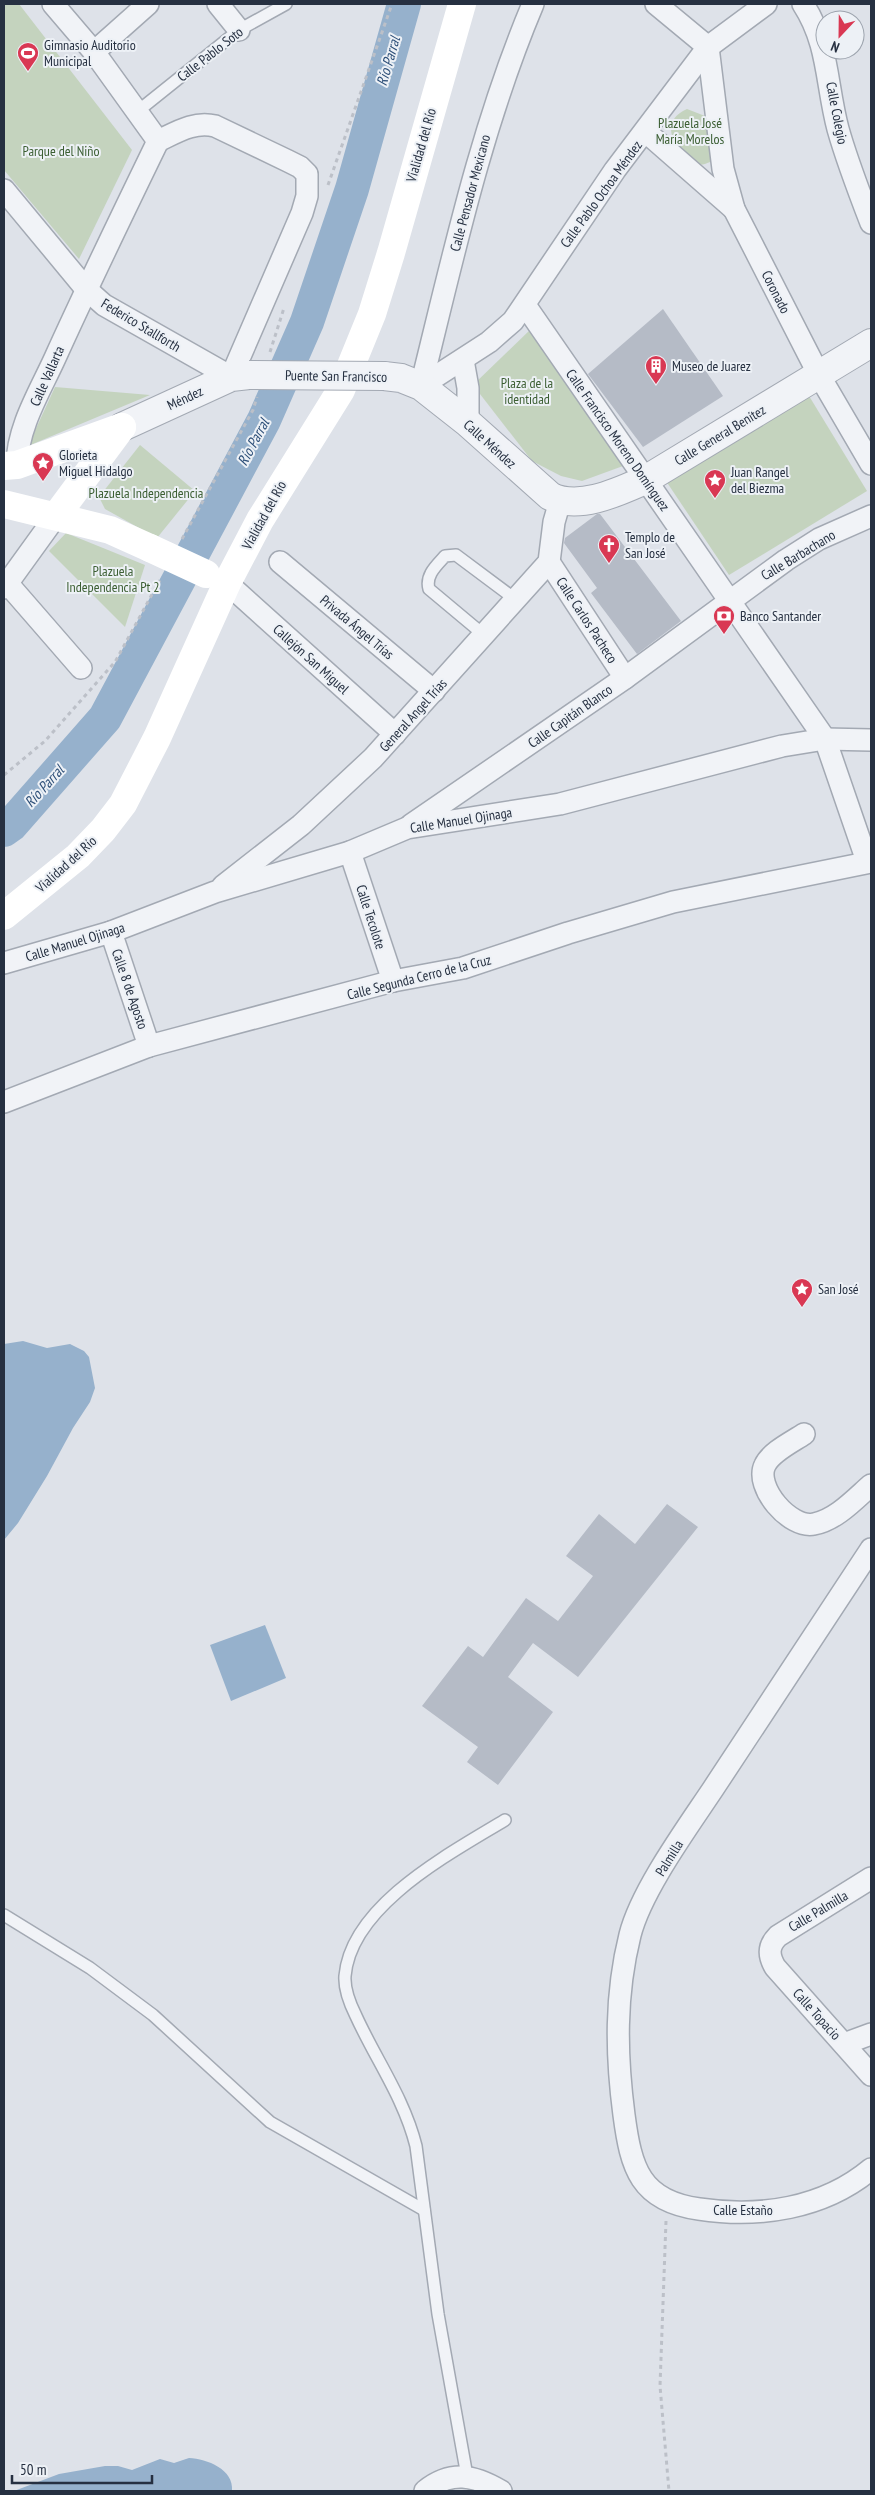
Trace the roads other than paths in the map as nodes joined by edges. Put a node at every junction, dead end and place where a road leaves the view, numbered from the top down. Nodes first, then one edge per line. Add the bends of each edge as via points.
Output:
1 (53, 4) edge
2 (148, 4) edge
3 (218, 4) edge
4 (286, 4) edge
5 (462, 4) edge
6 (479, 4) edge
7 (533, 4) edge
8 (656, 4) edge
9 (766, 4) edge
10 (803, 4) edge
11 (239, 30) junction
12 (708, 47) junction
13 (94, 52) junction
14 (444, 68) junction
15 (138, 111) junction
16 (646, 132) junction
17 (158, 141) junction
18 (4, 190) edge
19 (734, 209) junction
20 (871, 223) edge
21 (86, 289) junction
22 (525, 305) junction
23 (871, 344) edge
24 (463, 360) junction
25 (819, 375) junction
26 (246, 381) junction
27 (421, 386) junction
28 (468, 423) junction
29 (122, 427) junction
30 (49, 453) junction
31 (871, 464) edge
32 (10, 465) edge
33 (645, 480) junction
34 (79, 487) junction
35 (560, 502) junction
36 (4, 504) edge
37 (44, 514) junction
38 (871, 516) edge
39 (110, 530) junction
40 (280, 562) dead end
41 (549, 562) junction
42 (217, 579) junction
43 (6, 586) edge
44 (515, 599) junction
45 (730, 600) junction
46 (484, 635) junction
47 (81, 668) dead end
48 (625, 678) junction
49 (434, 691) junction
50 (395, 734) junction
51 (825, 739) junction
52 (871, 740) edge
53 (407, 828) junction
54 (350, 852) junction
55 (869, 862) edge
56 (215, 892) junction
57 (4, 916) edge
58 (111, 932) junction
59 (4, 963) edge
60 (393, 981) junction
61 (149, 1046) junction
62 (4, 1102) edge
63 (804, 1434) dead end
64 (871, 1486) edge
65 (871, 1550) edge
66 (505, 1820) dead end
67 (871, 1878) edge
68 (4, 1915) edge
69 (770, 1949) joint
70 (871, 2034) edge
71 (844, 2044) junction
72 (871, 2075) edge
73 (871, 2169) edge
74 (667, 2201) joint
75 (424, 2210) junction
76 (467, 2476) junction
77 (425, 2491) edge
78 (501, 2491) edge

1 - 13 street
2 - 13 street
3 - 11 street
4 - 11 lane, Calle Pablo Soto
5 - 14 main road, Vialidad del Río
6 - 14 main road, Vialidad del Río
7 - 27 street, Calle Pensador Mexicano via 472,178
8 - 12 street
9 - 12 street, Calle Pablo Ochoa Méndez
10 - 20 street, Calle Colegio via 813,19 824,50 838,127
11 - 15 lane, Calle Pablo Soto
12 - 16 street, Calle Pablo Ochoa Méndez
12 - 19 street, Coronado via 723,170
13 - 15 street
14 - 42 main road, Vialidad del Río via 392,254 355,359 328,414
15 - 17 street
16 - 19 street, Coronado
16 - 22 street, Calle Pablo Ochoa Méndez via 581,219
17 - 21 street
17 - 26 street via 198,124 215,126 300,167 307,174 307,196 302,213
18 - 21 street, Federico Stallforth
19 - 25 street, Coronado
21 - 26 street, Federico Stallforth via 119,315
21 - 32 street, Calle Vallarta
22 - 24 street, Calle Pablo Ochoa Méndez via 503,331
22 - 33 street, Calle Francisco Moreno Domínguez
23 - 25 street, Calle General Benítez
24 - 27 street, Calle Pablo Ochoa Méndez
24 - 28 street via 468,388
25 - 31 street, Coronado
25 - 33 street, Calle General Benítez
26 - 27 street, Puente San Francisco, bridge via 384,376 401,378
26 - 29 street, Méndez
27 - 28 street, Calle Méndez
28 - 35 street, Calle Méndez via 538,488
29 - 30 main road
29 - 34 main road
30 - 32 main road
30 - 34 main road via 73,468
32 - 37 main road via 21,492
33 - 35 street, Calle General Benítez via 598,498
33 - 45 street, Calle Francisco Moreno Domínguez
34 - 37 main road
34 - 39 main road
35 - 41 street
36 - 37 main road
37 - 39 main road
37 - 43 street
38 - 45 street, Calle Barbachano via 819,539
39 - 42 main road, bridge
40 - 49 street, Privada Ángel Trías
41 - 44 street, General Angel Trías
41 - 48 street, Calle Carlos Pacheco
42 - 50 street, Callejón San Miguel
42 - 57 main road, Vialidad del Río via 157,738 122,804 78,856
43 - 47 street
44 - 46 street, General Angel Trías
44 - 46 lane via 456,555 445,556 436,566 427,582 429,589
45 - 48 street, Calle Capitán Blanco
45 - 51 street, Calle Francisco Moreno Domínguez
46 - 49 street, General Angel Trías
48 - 53 street, Calle Capitán Blanco
49 - 50 street, General Angel Trías
50 - 56 street, General Angel Trías via 301,825
51 - 52 street, Calle Manuel Ojinaga
51 - 53 street, Calle Manuel Ojinaga via 782,746 560,804
51 - 55 street, Calle Francisco Moreno Domínguez
53 - 54 street, Calle Manuel Ojinaga
54 - 56 street, Calle Manuel Ojinaga
54 - 60 street, Calle Tecolote
55 - 60 street, Calle Segunda Cerro de la Cruz via 673,902 463,968
56 - 58 street, Calle Manuel Ojinaga
58 - 59 street, Calle Manuel Ojinaga
58 - 61 street, Calle 8 de Agosto
60 - 61 street, Calle Segunda Cerro de la Cruz
61 - 62 street, Calle Segunda Cerro de la Cruz
63 - 64 street via 770,1458 762,1471 765,1487 794,1522 805,1525 825,1521
65 - 74 street, Palmilla via 698,1811 652,1886 631,1933 619,2011 618,2064 628,2146 635,2170 646,2185
66 - 75 lane via 396,1892 360,1936 351,1952 345,1977 346,1992 356,2017 410,2120
67 - 69 street, Calle Palmilla via 778,1936
68 - 75 lane via 90,1968 153,2015 270,2122
69 - 71 street, Calle Topacio via 770,1959 776,1967
70 - 71 street
71 - 72 street, Calle Topacio
73 - 74 street, Calle Estaño via 819,2198 785,2209 721,2212
75 - 76 lane via 446,2368
76 - 77 street via 452,2477
76 - 78 street

